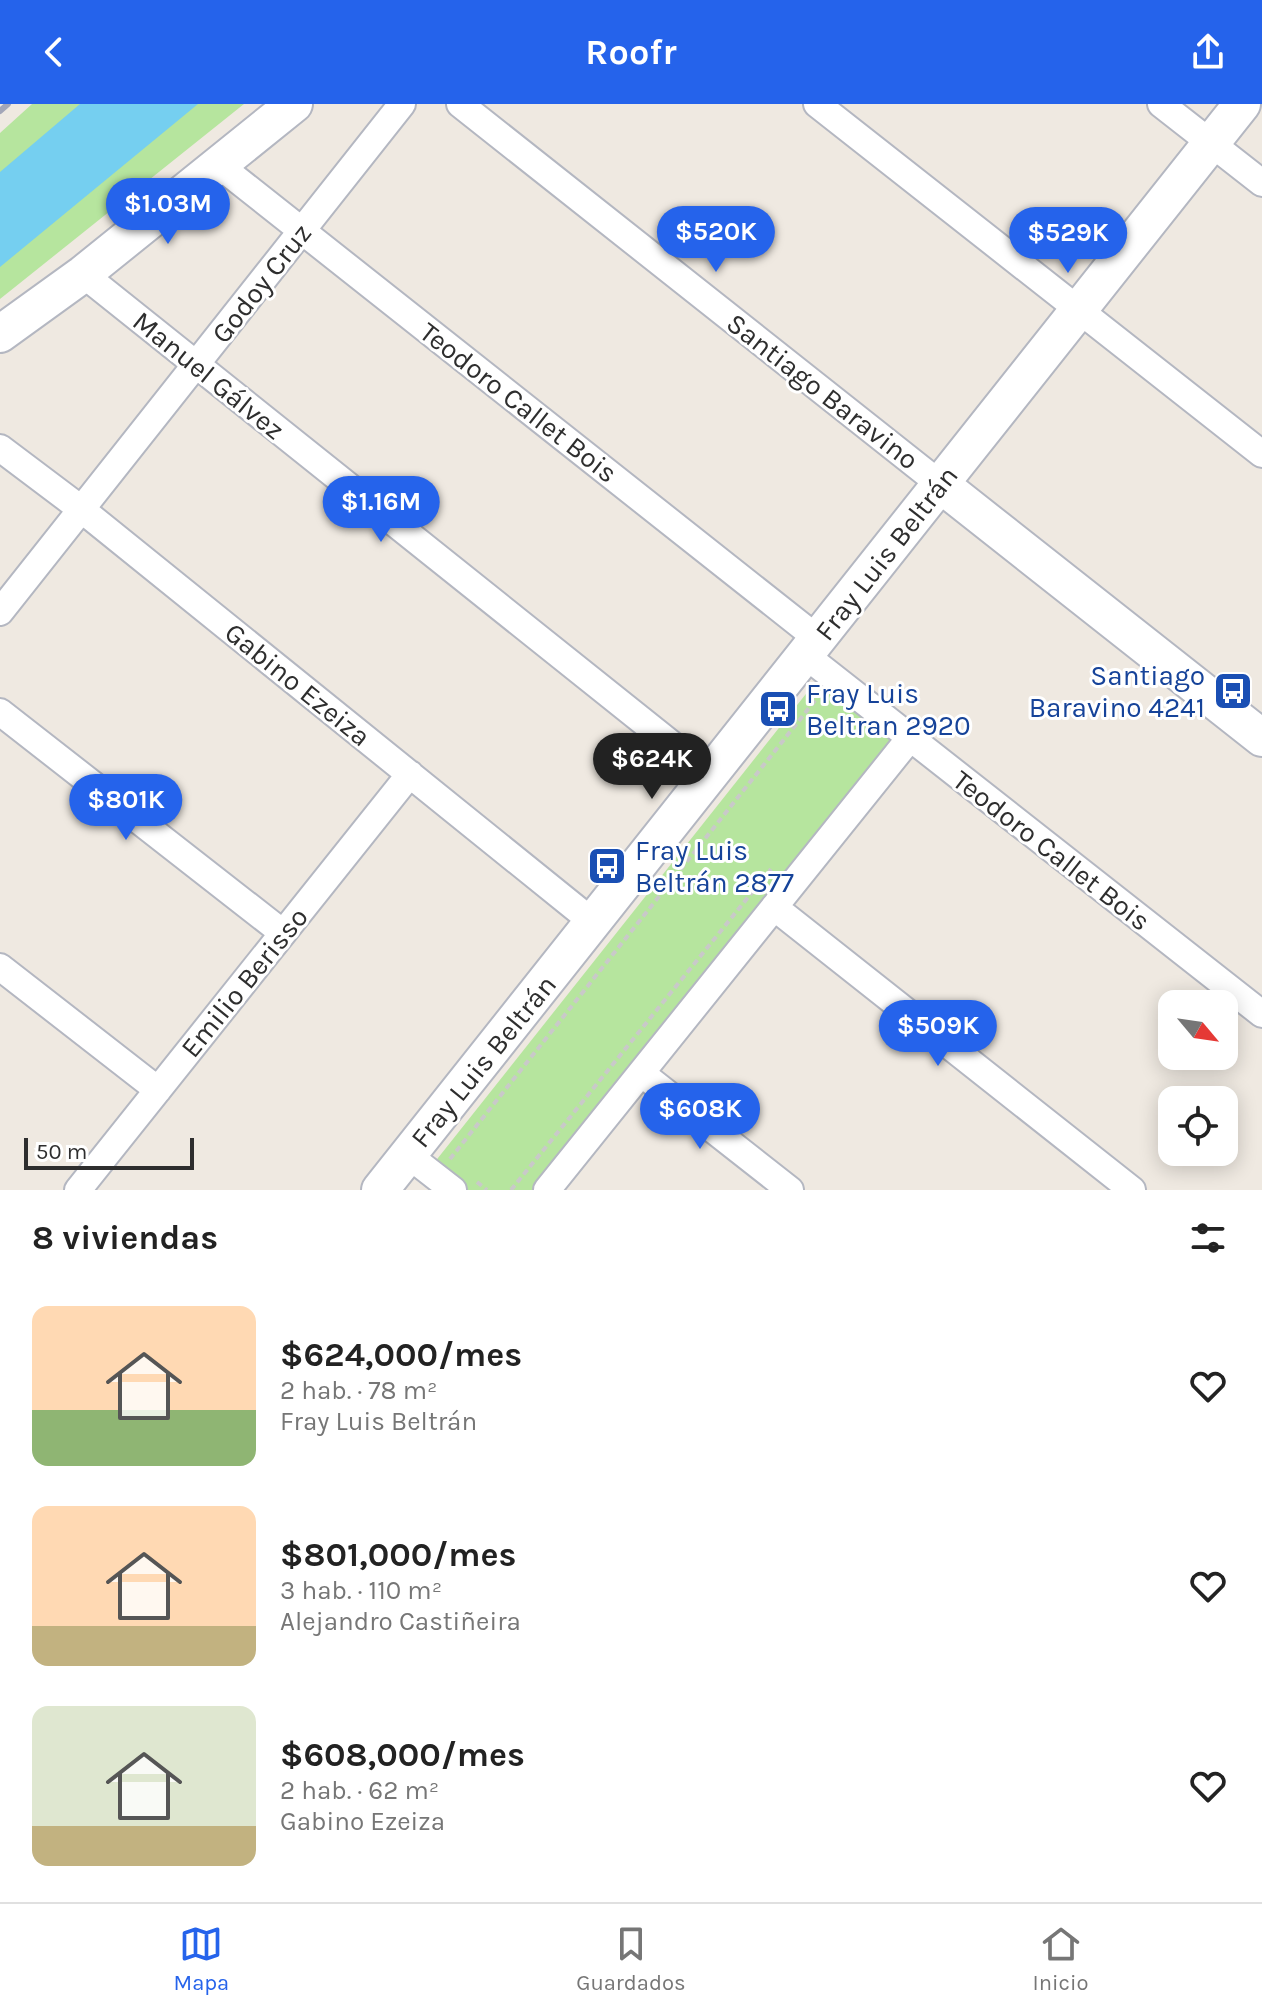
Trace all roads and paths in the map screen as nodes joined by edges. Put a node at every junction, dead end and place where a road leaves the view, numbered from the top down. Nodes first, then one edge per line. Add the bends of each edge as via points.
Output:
1 (294, 104) edge
2 (402, 104) edge
3 (460, 104) edge
4 (817, 104) edge
5 (1161, 104) edge
6 (1242, 104) edge
7 (1211, 143) junction
8 (220, 166) junction
9 (1262, 183) edge
10 (302, 231) junction
11 (83, 274) junction
12 (1078, 310) junction
13 (0, 334) edge
14 (196, 364) junction
15 (0, 448) edge
16 (1262, 454) edge
17 (940, 484) junction
18 (81, 509) junction
19 (0, 612) edge
20 (812, 647) junction
21 (829, 706) dead end
22 (0, 712) edge
23 (910, 738) junction
24 (1262, 738) edge
25 (410, 774) junction
26 (710, 775) junction
27 (776, 862) dead end
28 (774, 907) junction
29 (594, 923) junction
30 (283, 933) junction
31 (0, 967) edge
32 (1262, 1014) edge
33 (641, 1073) junction
34 (158, 1090) junction
35 (408, 1155) junction
36 (460, 1178) edge
37 (78, 1190) edge
38 (380, 1190) edge
39 (487, 1190) edge
40 (511, 1190) edge
41 (547, 1190) edge
42 (790, 1190) edge
43 (1132, 1190) edge

1 - 8 main road
2 - 10 street, Godoy Cruz
3 - 17 street, Santiago Baravino
4 - 12 street
5 - 7 street
6 - 7 main road, Fray Luis Beltrán
7 - 9 street
7 - 12 main road, Fray Luis Beltrán
8 - 10 street, Teodoro Callet Bois
8 - 11 main road
10 - 14 street, Godoy Cruz
10 - 20 street, Teodoro Callet Bois
11 - 13 main road
11 - 14 street, Manuel Gálvez
12 - 16 street
12 - 17 main road, Fray Luis Beltrán
14 - 18 street, Godoy Cruz
14 - 26 street, Manuel Gálvez
15 - 18 street, Gabino Ezeiza
17 - 20 main road, Fray Luis Beltrán
17 - 24 main road, Santiago Baravino
18 - 19 street, Godoy Cruz
18 - 25 street, Gabino Ezeiza
20 - 23 street, Teodoro Callet Bois
20 - 26 main road, Fray Luis Beltrán
21 - 36 path via 817,698 449,1161
22 - 30 street
23 - 28 street
23 - 32 street, Teodoro Callet Bois
25 - 29 street, Gabino Ezeiza
25 - 30 street, Emilio Berisso
26 - 29 main road, Fray Luis Beltrán
27 - 40 path
28 - 33 street
28 - 43 street
29 - 35 main road, Fray Luis Beltrán
30 - 34 street, Emilio Berisso
31 - 34 street
33 - 41 street
33 - 42 street
34 - 37 street, Emilio Berisso
35 - 36 street
35 - 38 main road, Fray Luis Beltrán
36 - 39 path

